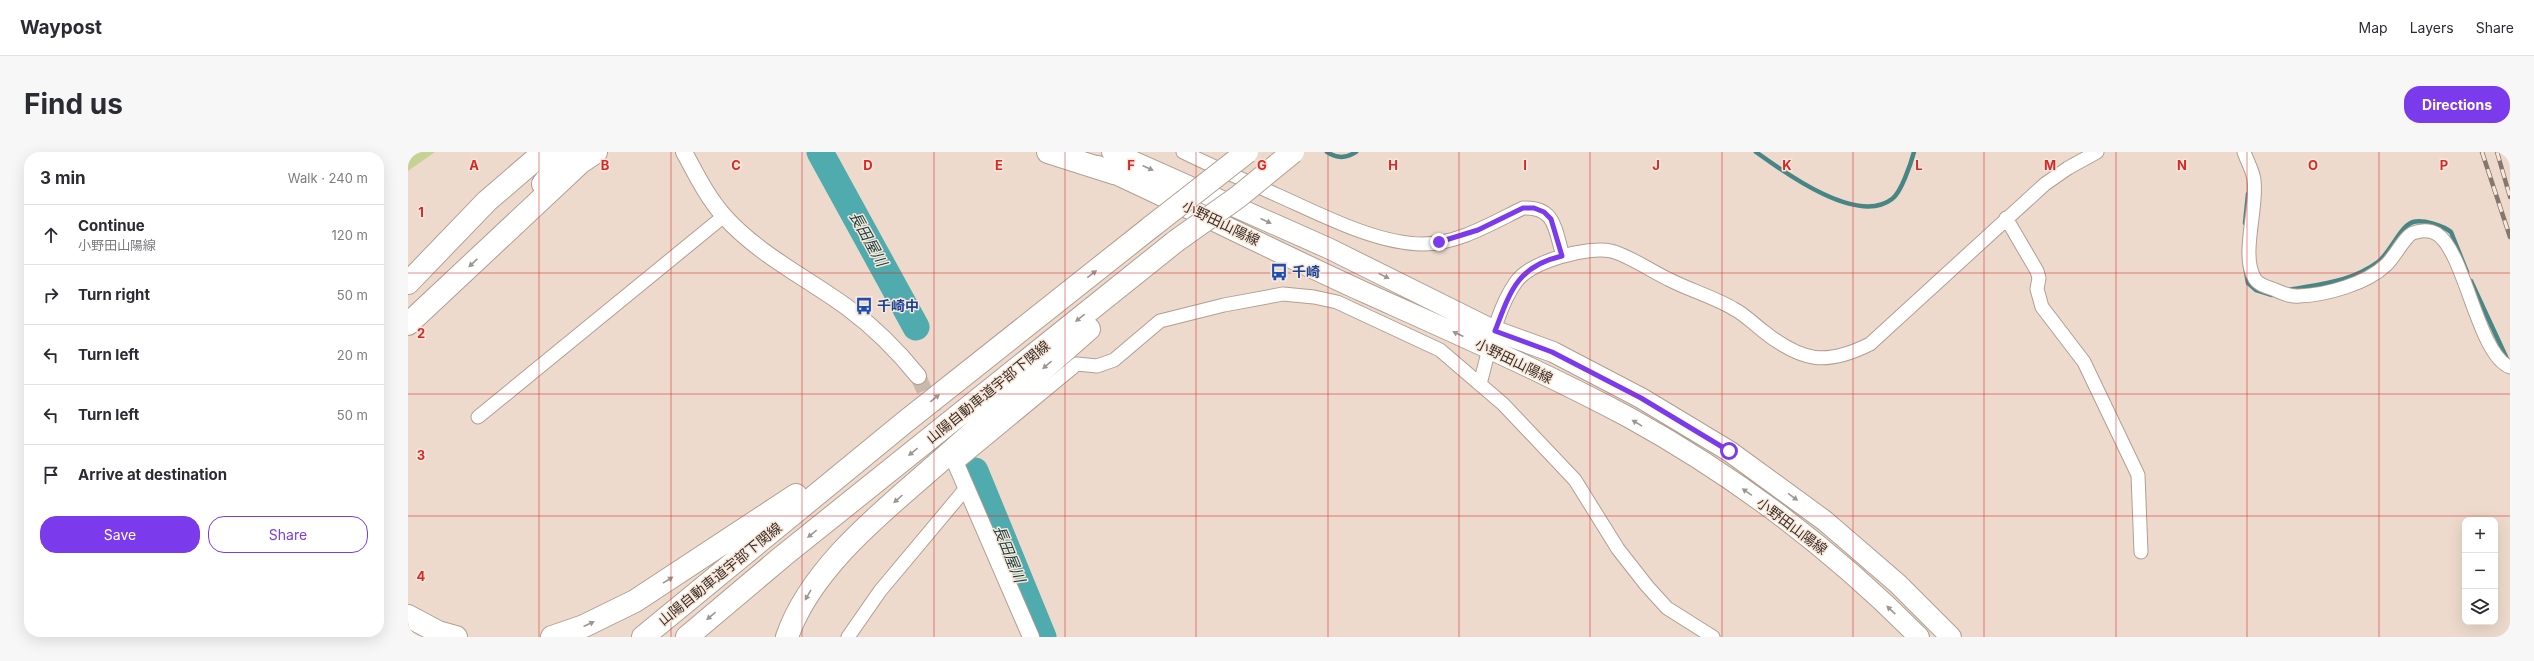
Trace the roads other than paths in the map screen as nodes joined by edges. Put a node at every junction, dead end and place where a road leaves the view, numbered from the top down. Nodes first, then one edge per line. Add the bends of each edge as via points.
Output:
1 (521, 152) edge
2 (544, 152) edge
3 (567, 152) edge
4 (596, 152) edge
5 (684, 152) edge
6 (1048, 152) edge
7 (1069, 152) edge
8 (1183, 152) edge
9 (1247, 152) edge
10 (1293, 152) edge
11 (2097, 152) edge
12 (2244, 152) edge
13 (1113, 163) edge
14 (486, 201) junction
15 (724, 216) junction
16 (2006, 218) junction
17 (501, 237) junction
18 (1180, 245) junction
19 (1562, 256) junction
20 (408, 283) edge
21 (408, 324) edge
22 (1492, 340) junction
23 (2510, 367) edge
24 (918, 376) tunnel mouth
25 (1480, 384) junction
26 (478, 417) dead end
27 (905, 422) junction
28 (956, 464) joint
29 (967, 487) junction
30 (2141, 552) dead end
31 (408, 616) edge
32 (456, 637) edge
33 (552, 637) edge
34 (643, 637) edge
35 (687, 637) edge
36 (787, 637) edge
37 (848, 637) edge
38 (1031, 637) edge
39 (1713, 637) edge
40 (1919, 637) edge
41 (1951, 637) edge

1 - 14 highway
2 - 14 highway
3 - 17 highway
4 - 17 highway via 581,162
5 - 15 street via 704,189
6 - 13 highway
7 - 13 main road, 小野田山陽線
8 - 19 street via 1322,214 1380,237 1404,243 1424,244 1456,238 1523,208 1534,208 1544,212 1551,219
27 -> 9 highway, 山陽自動車道宇部下関線, bridge
10 - 18 highway, bridge
11 - 16 street via 2045,184
12 - 23 street via 2254,180 2251,271 2261,284 2285,295 2299,296 2336,289 2367,277 2386,265 2412,233 2424,230 2444,240 2495,354
13 - 22 main road, 小野田山陽線 via 1364,292
14 - 20 highway
15 - 24 street via 761,250 848,308 874,329
15 - 26 street
16 - 19 street via 1870,344 1833,358 1800,355 1777,342 1735,309 1668,280 1611,250
16 - 30 street via 2037,271 2037,289 2042,307 2084,362 2138,475
17 -> 21 highway
18 -> 35 highway, 山陽自動車道宇部下関線 via 783,556
18 -> 36 highway via 858,536 812,588
19 - 22 street via 1536,265 1517,281 1508,295
22 - 25 street
40 -> 22 main road, 小野田山陽線 via 1845,567 1771,509 1712,468
22 -> 41 main road, 小野田山陽線 via 1552,352 1641,398 1729,451 1825,521 1898,584
25 - 28 street via 1440,350 1337,302 1283,294 1160,321 1114,360 1097,366 1077,364
25 - 39 street via 1503,404 1576,480 1618,548 1667,608
33 -> 27 highway via 584,626 635,601
27 - 34 highway, 山陽自動車道宇部下関線
28 - 29 street
29 - 37 street via 880,592
29 - 38 street
31 - 32 highway via 438,632

